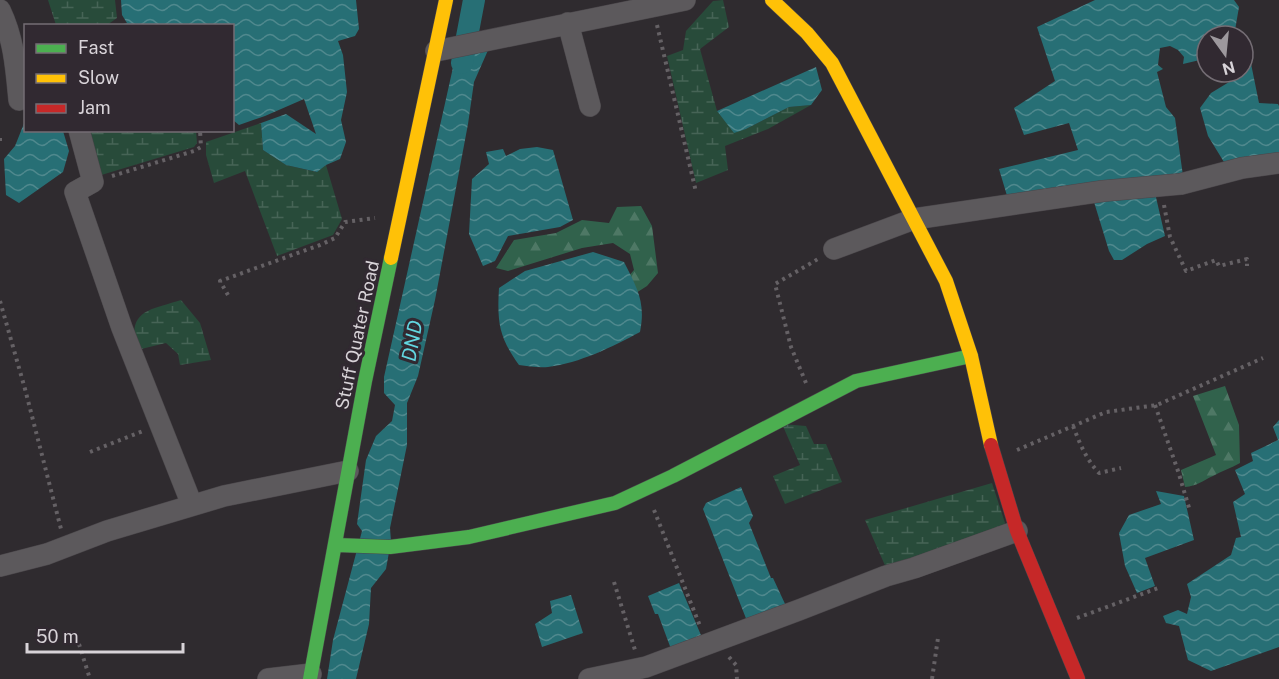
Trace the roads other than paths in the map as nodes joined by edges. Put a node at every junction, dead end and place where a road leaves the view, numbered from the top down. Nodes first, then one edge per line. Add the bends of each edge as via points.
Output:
1 (446, 0) edge
2 (685, 0) edge
3 (772, 0) edge
4 (0, 10) edge
5 (568, 23) junction
6 (446, 49) junction
7 (15, 102) edge
8 (590, 106) dead end
9 (80, 132) edge
10 (1279, 163) edge
11 (914, 219) junction
12 (834, 249) road end
13 (971, 356) junction
14 (348, 471) junction
15 (192, 505) junction
16 (1017, 531) junction
17 (337, 544) junction
18 (0, 566) edge
19 (311, 677) edge
20 (268, 679) edge
21 (589, 679) edge
22 (1078, 679) edge

1 - 6 street, Stuff Quater Road
2 - 5 street
3 - 11 street via 832,63
4 - 7 street via 15,57
5 - 6 street
5 - 8 street
6 - 14 street, Stuff Quater Road via 401,215
9 - 15 street via 93,182 75,192 122,328
10 - 11 street via 1181,184
11 - 12 street
11 - 13 street via 945,281
13 - 16 street via 994,459
13 - 17 street via 856,381 615,503 493,532 390,547
14 - 15 street
14 - 17 street, Stuff Quater Road
15 - 18 street
16 - 21 street via 641,668
16 - 22 street
17 - 19 street, Stuff Quater Road
19 - 20 street

